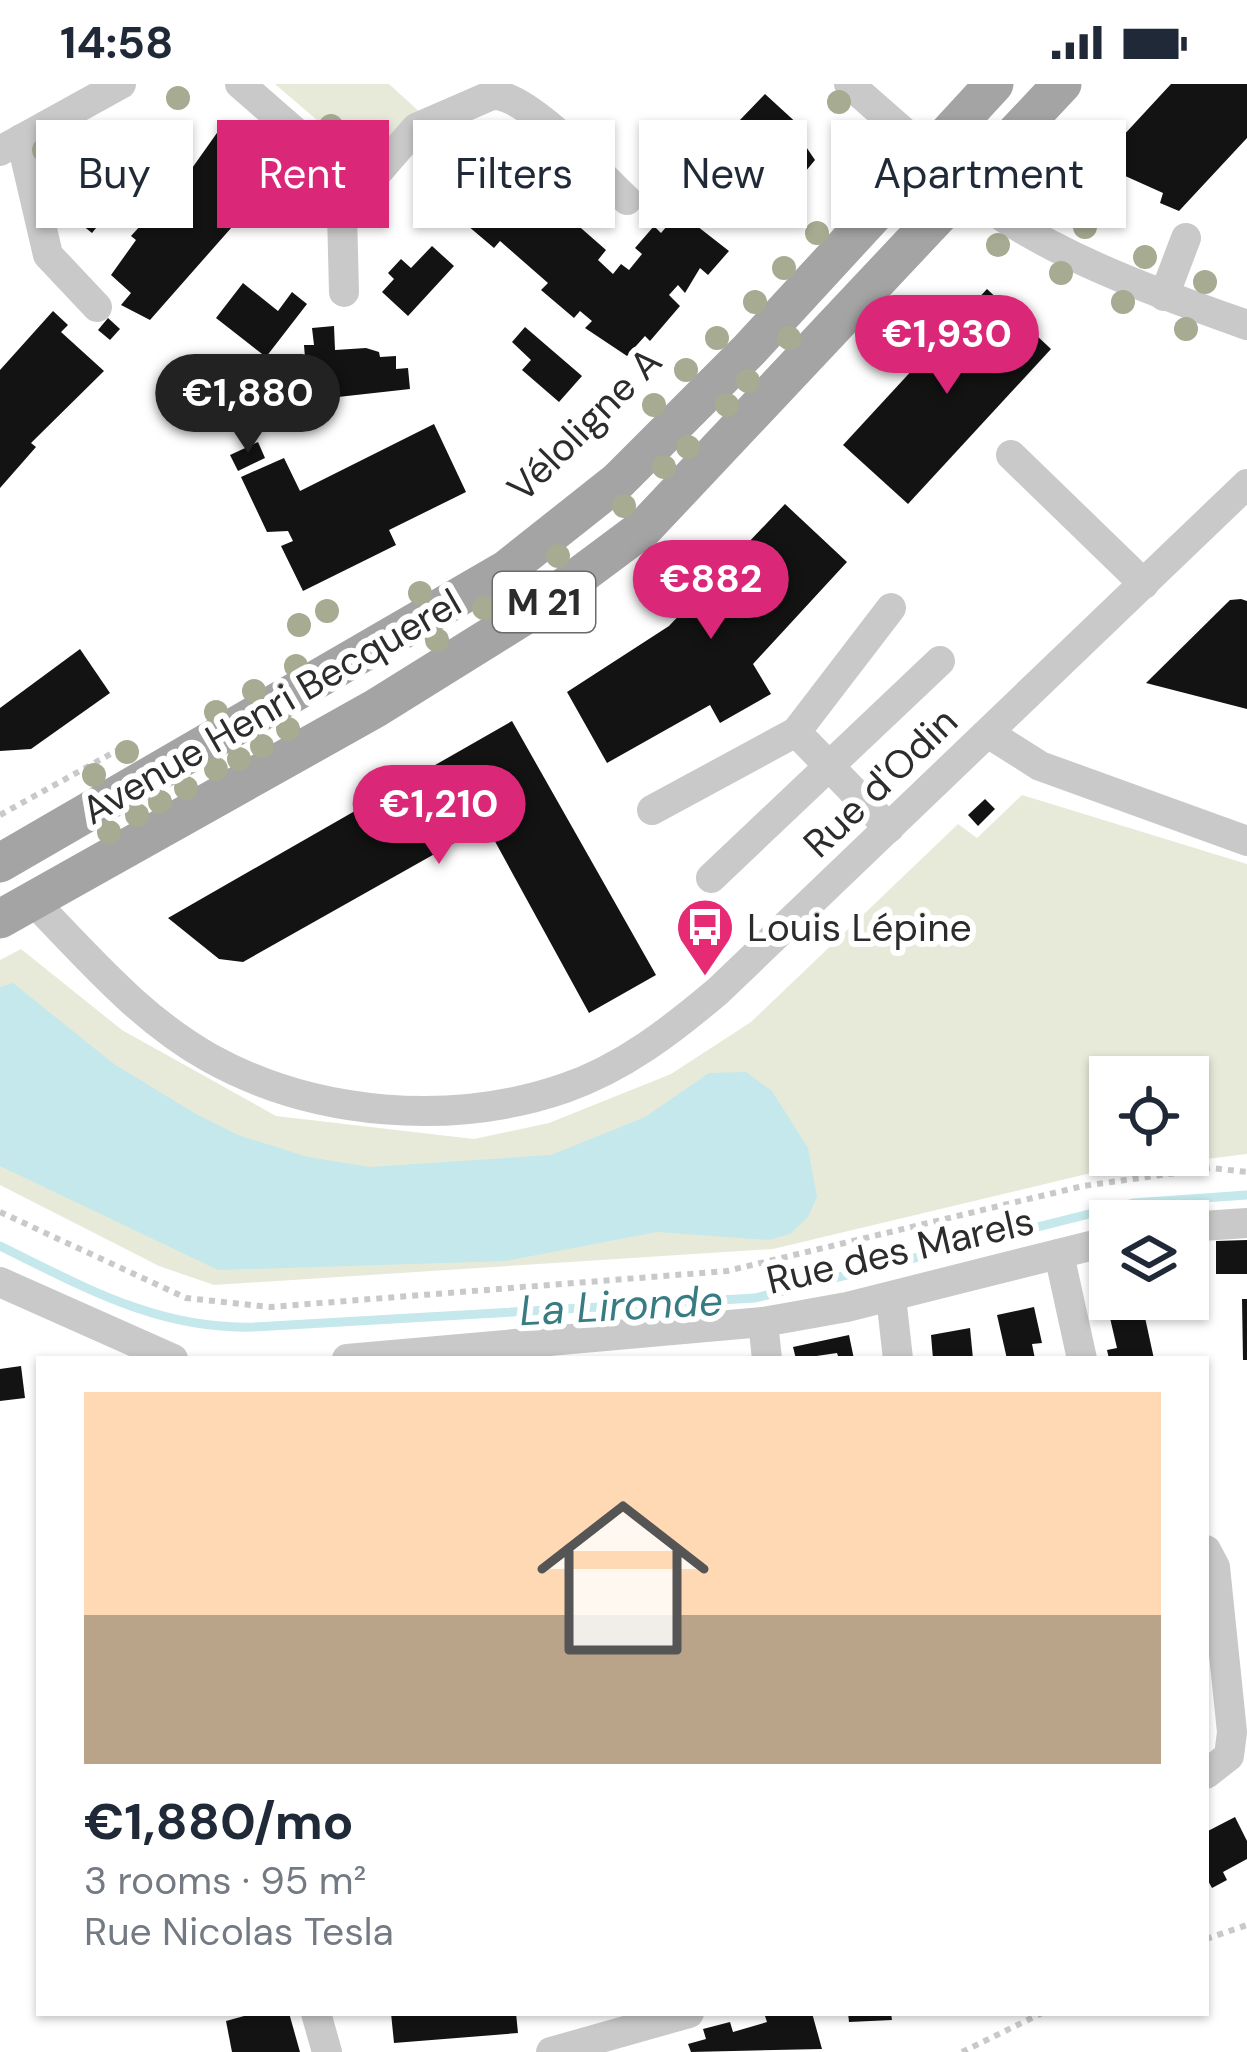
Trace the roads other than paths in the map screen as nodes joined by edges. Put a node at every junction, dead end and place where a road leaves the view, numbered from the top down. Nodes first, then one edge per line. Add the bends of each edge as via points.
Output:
1 (122, 84) edge
2 (240, 84) edge
3 (849, 84) edge
4 (994, 84) edge
5 (1062, 84) edge
6 (281, 120) edge
7 (890, 120) edge
8 (962, 120) edge
9 (1028, 120) edge
10 (16, 135) edge
11 (389, 161) edge
12 (627, 200) dead end
13 (342, 228) edge
14 (862, 228) edge
15 (926, 228) edge
16 (1027, 228) edge
17 (1186, 238) dead end
18 (344, 292) dead end
19 (1164, 296) junction
20 (97, 307) dead end
21 (1247, 325) edge
22 (1011, 455) dead end
23 (1247, 484) edge
24 (1144, 584) junction
25 (891, 608) dead end
26 (940, 661) dead end
27 (796, 732) junction
28 (988, 733) junction
29 (832, 768) junction
30 (652, 810) dead end
31 (889, 828) junction
32 (1247, 841) edge
33 (0, 866) edge
34 (711, 878) dead end
35 (17, 910) edge
36 (1247, 1223) edge
37 (1209, 1225) edge
38 (1089, 1246) edge
39 (1059, 1253) junction
40 (0, 1282) edge
41 (891, 1297) junction
42 (763, 1322) junction
43 (494, 1353) edge
44 (166, 1356) edge
45 (420, 1356) edge
46 (767, 1356) edge
47 (898, 1356) edge
48 (1081, 1356) edge
49 (1209, 1556) edge
50 (1209, 1772) edge
51 (317, 2016) edge
52 (678, 2016) edge
53 (326, 2052) edge
54 (551, 2052) edge

1 - 10 street
2 - 6 street
3 - 7 street
4 - 8 main road, Avenue Henri Becquerel / M 21
5 - 9 main road, Avenue Henri Becquerel / M 21
10 - 20 street via 47,254
11 - 12 street via 426,121 502,94
13 - 18 street
14 - 33 main road, Avenue Henri Becquerel / M 21 via 618,481 507,569
15 - 35 main road, Avenue Henri Becquerel / M 21 via 645,527 535,609 376,708
16 - 19 street
17 - 19 street
19 - 21 street
22 - 24 street
23 - 24 street, Rue d'Odin
24 - 28 street, Rue d'Odin
25 - 27 street
26 - 29 street
27 - 29 street
27 - 30 street
28 - 31 street, Rue d'Odin
28 - 32 street via 1040,766
29 - 31 street
29 - 34 street
31 - 35 street, Rue d'Odin via 667,1034 564,1089 460,1110 282,1091 209,1057
33 - 35 main road
36 - 37 street
38 - 39 street, Rue des Marels
39 - 41 street, Rue des Marels
39 - 48 street
40 - 44 street
41 - 42 street, Rue des Marels
41 - 47 street
42 - 43 street, Rue des Marels
42 - 46 street
43 - 45 street, Rue des Marels
49 - 50 street via 1232,1732 1228,1756
51 - 53 street
52 - 54 street

